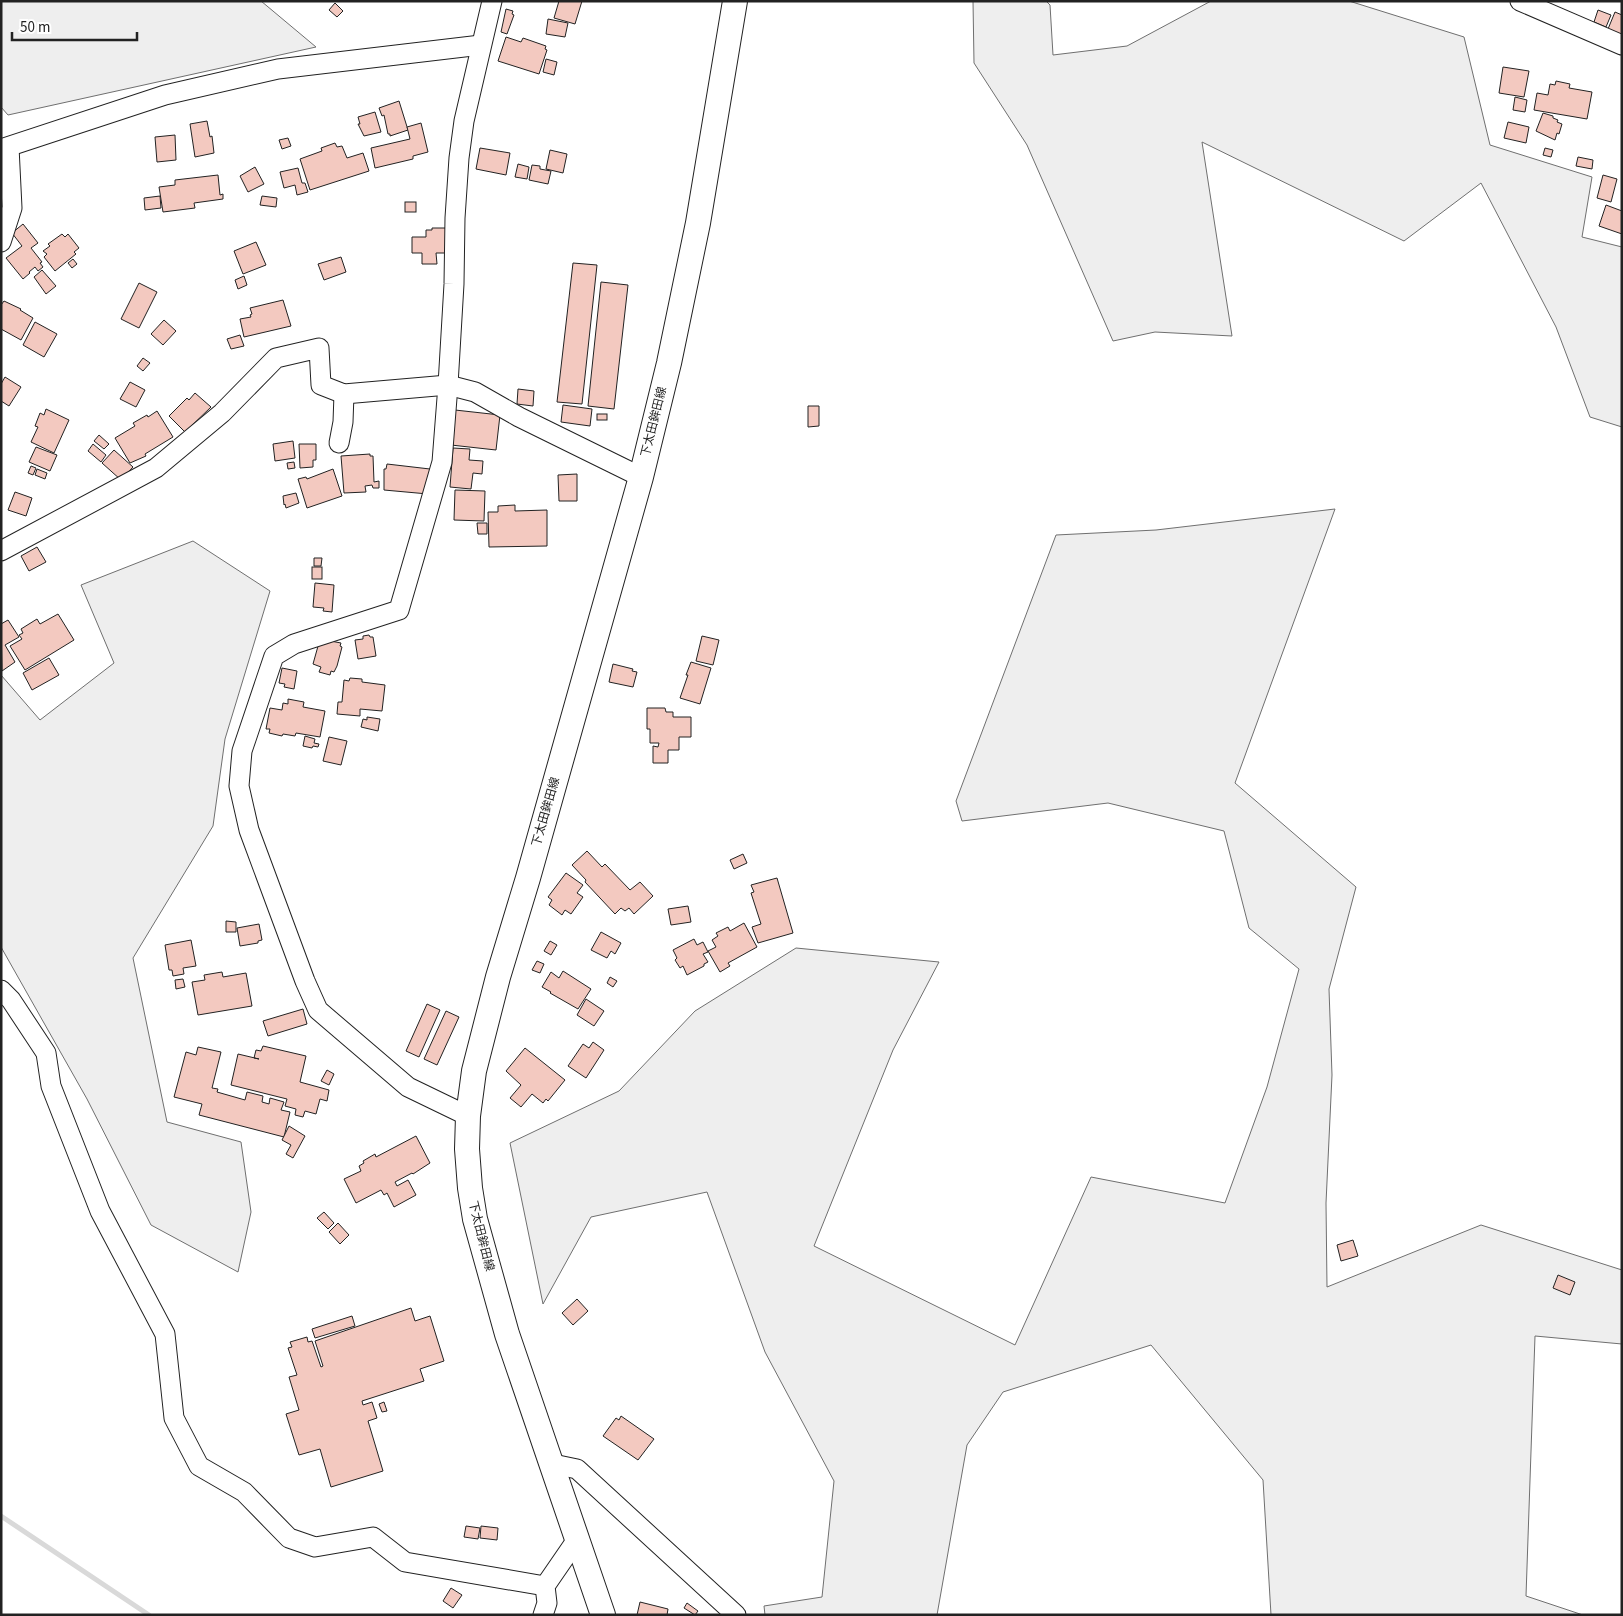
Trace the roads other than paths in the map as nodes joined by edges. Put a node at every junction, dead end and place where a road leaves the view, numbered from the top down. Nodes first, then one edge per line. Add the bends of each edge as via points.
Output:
1 (492, 1) edge
2 (735, 1) edge
3 (1520, 1) edge
4 (1622, 45) edge
5 (481, 46) junction
6 (5, 148) edge
7 (1, 242) edge
8 (448, 386) junction
9 (344, 394) junction
10 (338, 443) dead end
11 (640, 476) junction
12 (1, 551) edge
13 (1, 990) edge
14 (468, 1116) junction
15 (553, 1464) junction
16 (578, 1538) junction
17 (545, 1586) junction
18 (542, 1615) edge
19 (603, 1615) edge
20 (736, 1615) edge

1 - 5 street
2 - 11 main road, 下太田鉾田線 via 698,223 669,363
3 - 4 street
5 - 6 street via 278,69 165,95
5 - 8 street via 459,158
6 - 7 street via 12,208
8 - 9 street
8 - 11 street via 475,392
8 - 14 street via 442,462 399,610 294,644 274,656 242,752 238,786 249,830 318,1010 408,1087
9 - 10 street
9 - 12 street via 321,385 319,348 276,358 222,413 156,468
11 - 14 main road, 下太田鉾田線 via 498,977 474,1071
13 - 17 street via 46,1053 51,1086 100,1211 166,1334 174,1418 199,1466 244,1492 289,1538 314,1547 373,1537 405,1562
14 - 15 main road, 下太田鉾田線 via 467,1149 475,1219 507,1334
15 - 16 main road, 下太田鉾田線
15 - 20 street via 576,1469
16 - 17 street
16 - 19 main road, 下太田鉾田線
17 - 18 street via 547,1603

